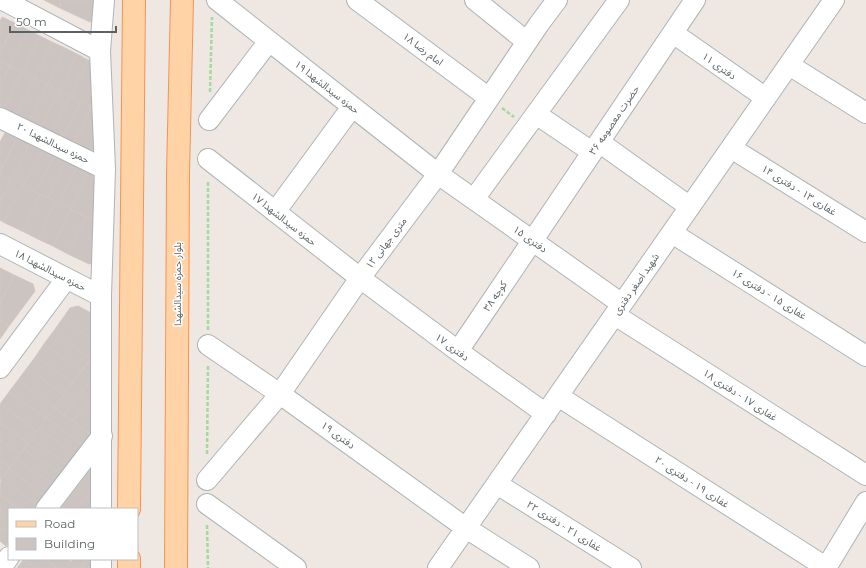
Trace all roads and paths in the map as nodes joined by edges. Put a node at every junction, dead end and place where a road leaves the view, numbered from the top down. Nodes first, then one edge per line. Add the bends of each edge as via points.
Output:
1 (104, 0) edge
2 (134, 0) edge
3 (182, 0) edge
4 (357, 0) edge
5 (474, 0) edge
6 (557, 0) edge
7 (619, 0) edge
8 (695, 0) edge
9 (834, 0) edge
10 (7, 1) edge
11 (214, 8) edge
12 (673, 33) junction
13 (269, 42) junction
14 (527, 42) junction
15 (100, 51) junction
16 (789, 65) junction
17 (489, 98) junction
18 (766, 98) junction
19 (352, 107) junction
20 (866, 113) edge
21 (0, 118) edge
22 (209, 120) joint
23 (532, 120) junction
24 (596, 147) junction
25 (731, 148) junction
26 (208, 159) joint
27 (105, 169) junction
28 (438, 174) junction
29 (474, 199) junction
30 (690, 206) junction
31 (275, 212) junction
32 (866, 232) edge
33 (672, 233) junction
34 (533, 240) junction
35 (0, 244) edge
36 (360, 278) junction
37 (66, 279) junction
38 (101, 296) junction
39 (618, 310) junction
40 (208, 345) junction
41 (458, 351) junction
42 (866, 356) edge
43 (0, 368) edge
44 (280, 394) junction
45 (558, 396) junction
46 (546, 414) junction
47 (102, 436) junction
48 (866, 475) edge
49 (207, 480) joint
50 (497, 484) junction
51 (866, 502) edge
52 (207, 504) joint
53 (47, 508) edge
54 (102, 508) edge
55 (129, 508) edge
56 (466, 528) junction
57 (8, 558) edge
58 (1, 568) edge
59 (176, 568) edge
60 (208, 568) edge
61 (296, 568) edge
62 (438, 568) edge
63 (529, 568) edge
64 (631, 568) edge
65 (826, 568) edge

1 - 15 street
2 - 55 main road
3 - 59 main road, بلوار حمزه سیدالشهدا via 178,174
4 - 17 street, امام رضا ۱۸
5 - 14 street
6 - 14 street, ۱۲ متری جهانی
7 - 23 street
8 - 12 street, حضرت معصومه ۳۶
9 - 16 street, شهید اصغر دفتری
10 - 15 street
11 - 13 street, حمزه سیدالشهدا ۱۹
11 - 22 path
12 - 18 street, دفتری ۱۱
12 - 24 street, حضرت معصومه ۳۶
13 - 19 street, حمزه سیدالشهدا ۱۹
13 - 22 street
14 - 17 street, ۱۲ متری جهانی
15 - 27 street
16 - 18 street, شهید اصغر دفتری
16 - 20 street
17 - 23 path
17 - 28 street, ۱۲ متری جهانی
18 - 25 street, شهید اصغر دفتری
19 - 28 street, حمزه سیدالشهدا ۱۹
19 - 31 street
21 - 27 street, حمزه سیدالشهدا ۲۰
23 - 24 street
23 - 29 street
24 - 30 street
24 - 34 street, حضرت معصومه ۳۶
25 - 30 street, شهید اصغر دفتری
25 - 32 street, غفاری ۱۳ - دفتری ۱۴
26 - 31 street, حمزه سیدالشهدا ۱۷
26 - 40 path
27 - 38 street
28 - 29 street, دفتری ۱۵
28 - 36 street, ۱۲ متری جهانی
29 - 34 street, دفتری ۱۵
30 - 33 street, شهید اصغر دفتری
31 - 36 street, حمزه سیدالشهدا ۱۷
33 - 39 street, شهید اصغر دفتری
33 - 42 street, غفاری ۱۵ - دفتری ۱۶
34 - 39 street, دفتری ۱۵
34 - 41 street, کوچه ۳۸
35 - 37 street, حمزه سیدالشهدا ۱۸
36 - 41 street, دفتری ۱۷
36 - 44 street, ۱۲ متری جهانی
37 - 38 street, حمزه سیدالشهدا ۱۸
37 - 43 street
38 - 47 street
39 - 45 street, شهید اصغر دفتری
39 - 48 street, غفاری ۱۷ - دفتری ۱۸
40 - 44 street, دفتری ۱۹
40 - 49 path
41 - 46 street, دفتری ۱۷
44 - 49 street, ۱۲ متری جهانی
44 - 56 street, دفتری ۱۹
45 - 46 street, شهید اصغر دفتری
45 - 65 street, غفاری ۱۹ - دفتری ۲۰
46 - 50 street, شهید اصغر دفتری
47 - 53 street
47 - 54 street
50 - 56 street, شهید اصغر دفتری
50 - 64 street, غفاری ۲۱ - دفتری ۲۲
51 - 65 street
52 - 60 path
52 - 61 street
56 - 62 street, شهید اصغر دفتری
56 - 63 street, دفتری ۱۹
57 - 58 street

